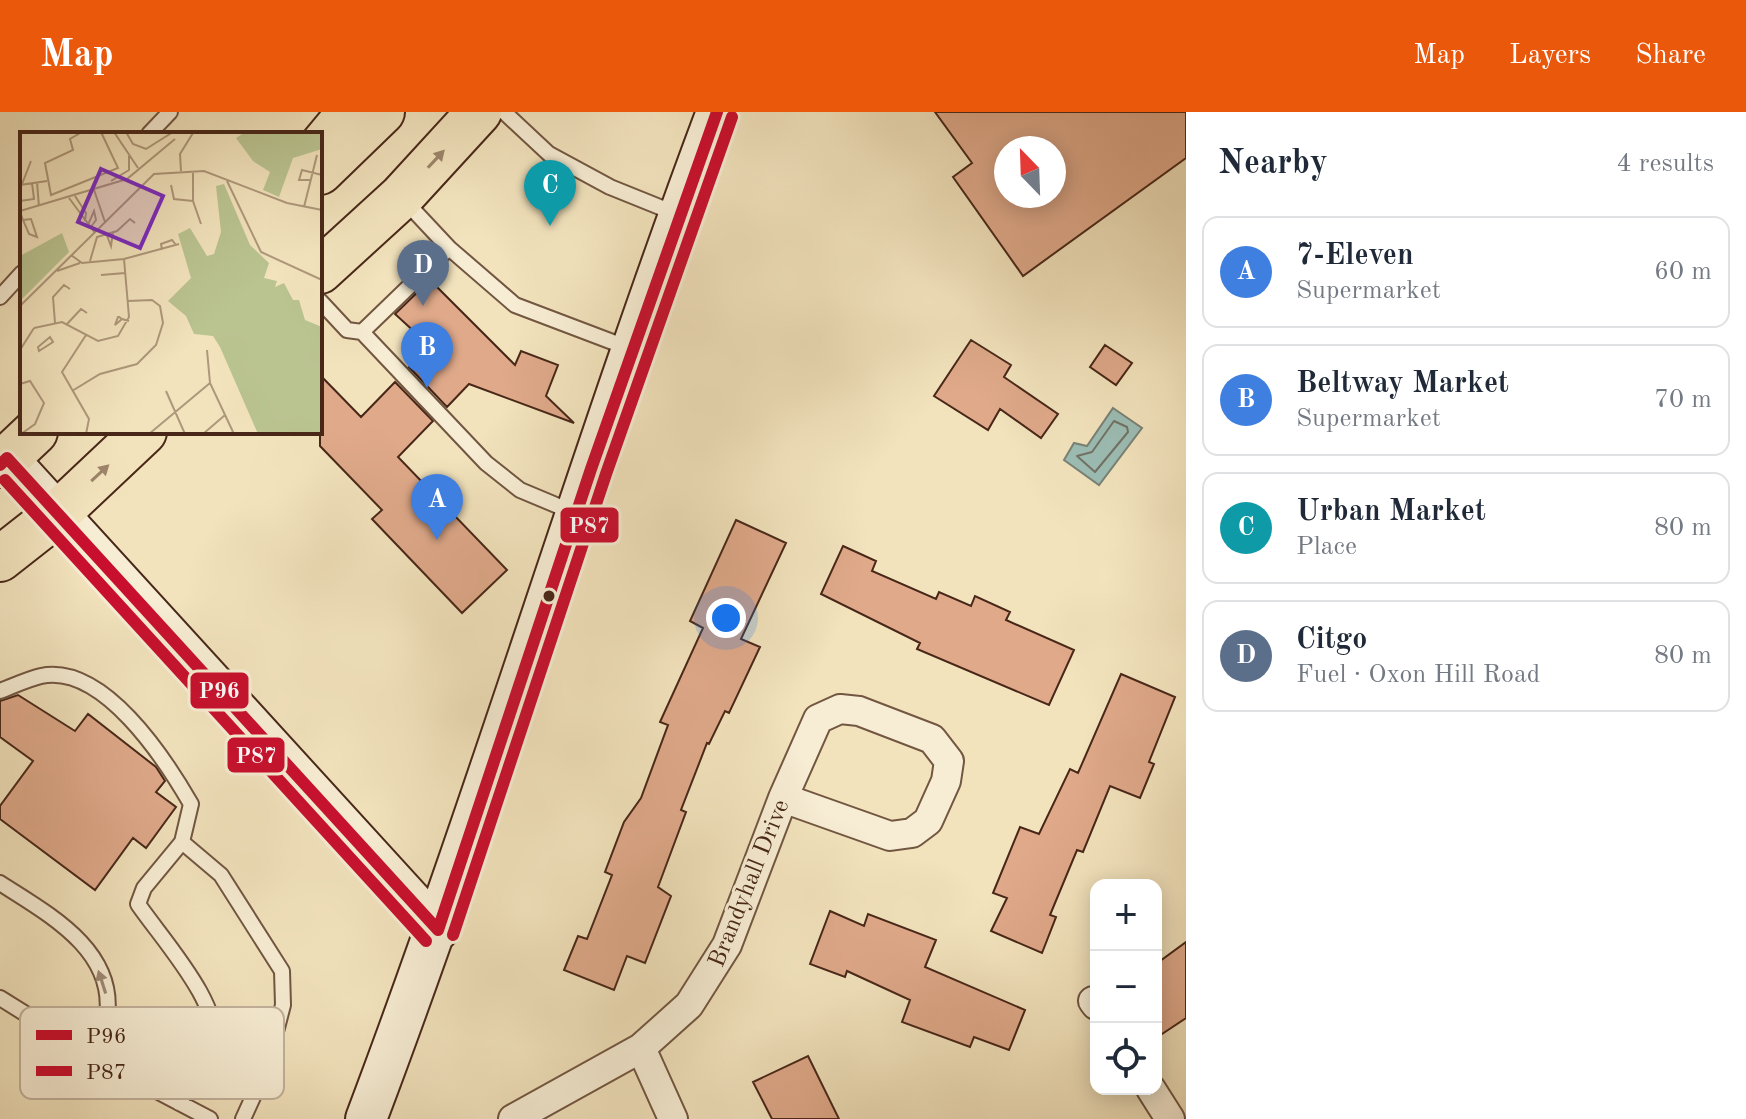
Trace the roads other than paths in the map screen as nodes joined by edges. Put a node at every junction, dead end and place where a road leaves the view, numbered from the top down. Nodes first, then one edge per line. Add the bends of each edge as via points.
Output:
1 (170, 112) edge
2 (350, 112) edge
3 (382, 112) edge
4 (479, 112) edge
5 (504, 112) edge
6 (717, 112) edge
7 (151, 132) edge
8 (322, 146) edge
9 (322, 170) edge
10 (401, 197) junction
11 (679, 215) junction
12 (449, 248) junction
13 (322, 269) edge
14 (20, 275) edge
15 (0, 297) edge
16 (322, 303) edge
17 (362, 332) junction
18 (632, 349) junction
19 (142, 434) edge
20 (14, 451) edge
21 (576, 513) junction
22 (56, 515) junction
23 (0, 559) edge
24 (0, 691) edge
25 (783, 798) junction
26 (182, 842) junction
27 (0, 883) edge
28 (438, 930) junction
29 (0, 998) edge
30 (107, 1007) edge
31 (208, 1007) edge
32 (282, 1007) edge
33 (20, 1010) edge
34 (641, 1048) junction
35 (1155, 1095) edge
36 (172, 1099) edge
37 (181, 1099) edge
38 (252, 1099) edge
39 (179, 1103) junction
40 (520, 1117) edge
41 (210, 1119) edge
42 (243, 1119) edge
43 (366, 1119) edge
44 (673, 1119) edge
45 (1170, 1119) edge

1 - 7 lane
2 - 8 main road
3 - 9 main road
10 -> 4 main road
5 - 11 lane via 549,154
6 - 11 main road
10 - 12 lane
10 - 13 main road
11 - 18 main road
12 - 17 lane
12 - 18 lane via 515,305
14 - 15 lane
16 - 17 lane via 347,330
17 - 21 lane via 486,463 520,490
18 - 21 main road
22 -> 19 main road
20 - 22 main road
21 - 28 main road
22 - 23 main road
22 - 28 main road
24 - 26 lane via 44,675 74,678 111,699 164,759 191,804
25 - 25 street, Brandyhall Drive via 890,836 912,833 928,821 949,761 932,739 840,709 815,724
25 - 34 street, Brandyhall Drive via 710,977 689,1005
26 - 31 lane via 144,888 138,904
26 - 32 lane via 221,875 282,971
30 -> 27 lane via 101,976 87,948 69,928
28 - 43 main road
29 - 33 lane
34 - 40 street, Brandyhall Drive
34 - 44 street
35 - 45 street
36 - 39 lane
37 - 39 lane
38 - 42 lane
39 - 41 lane

